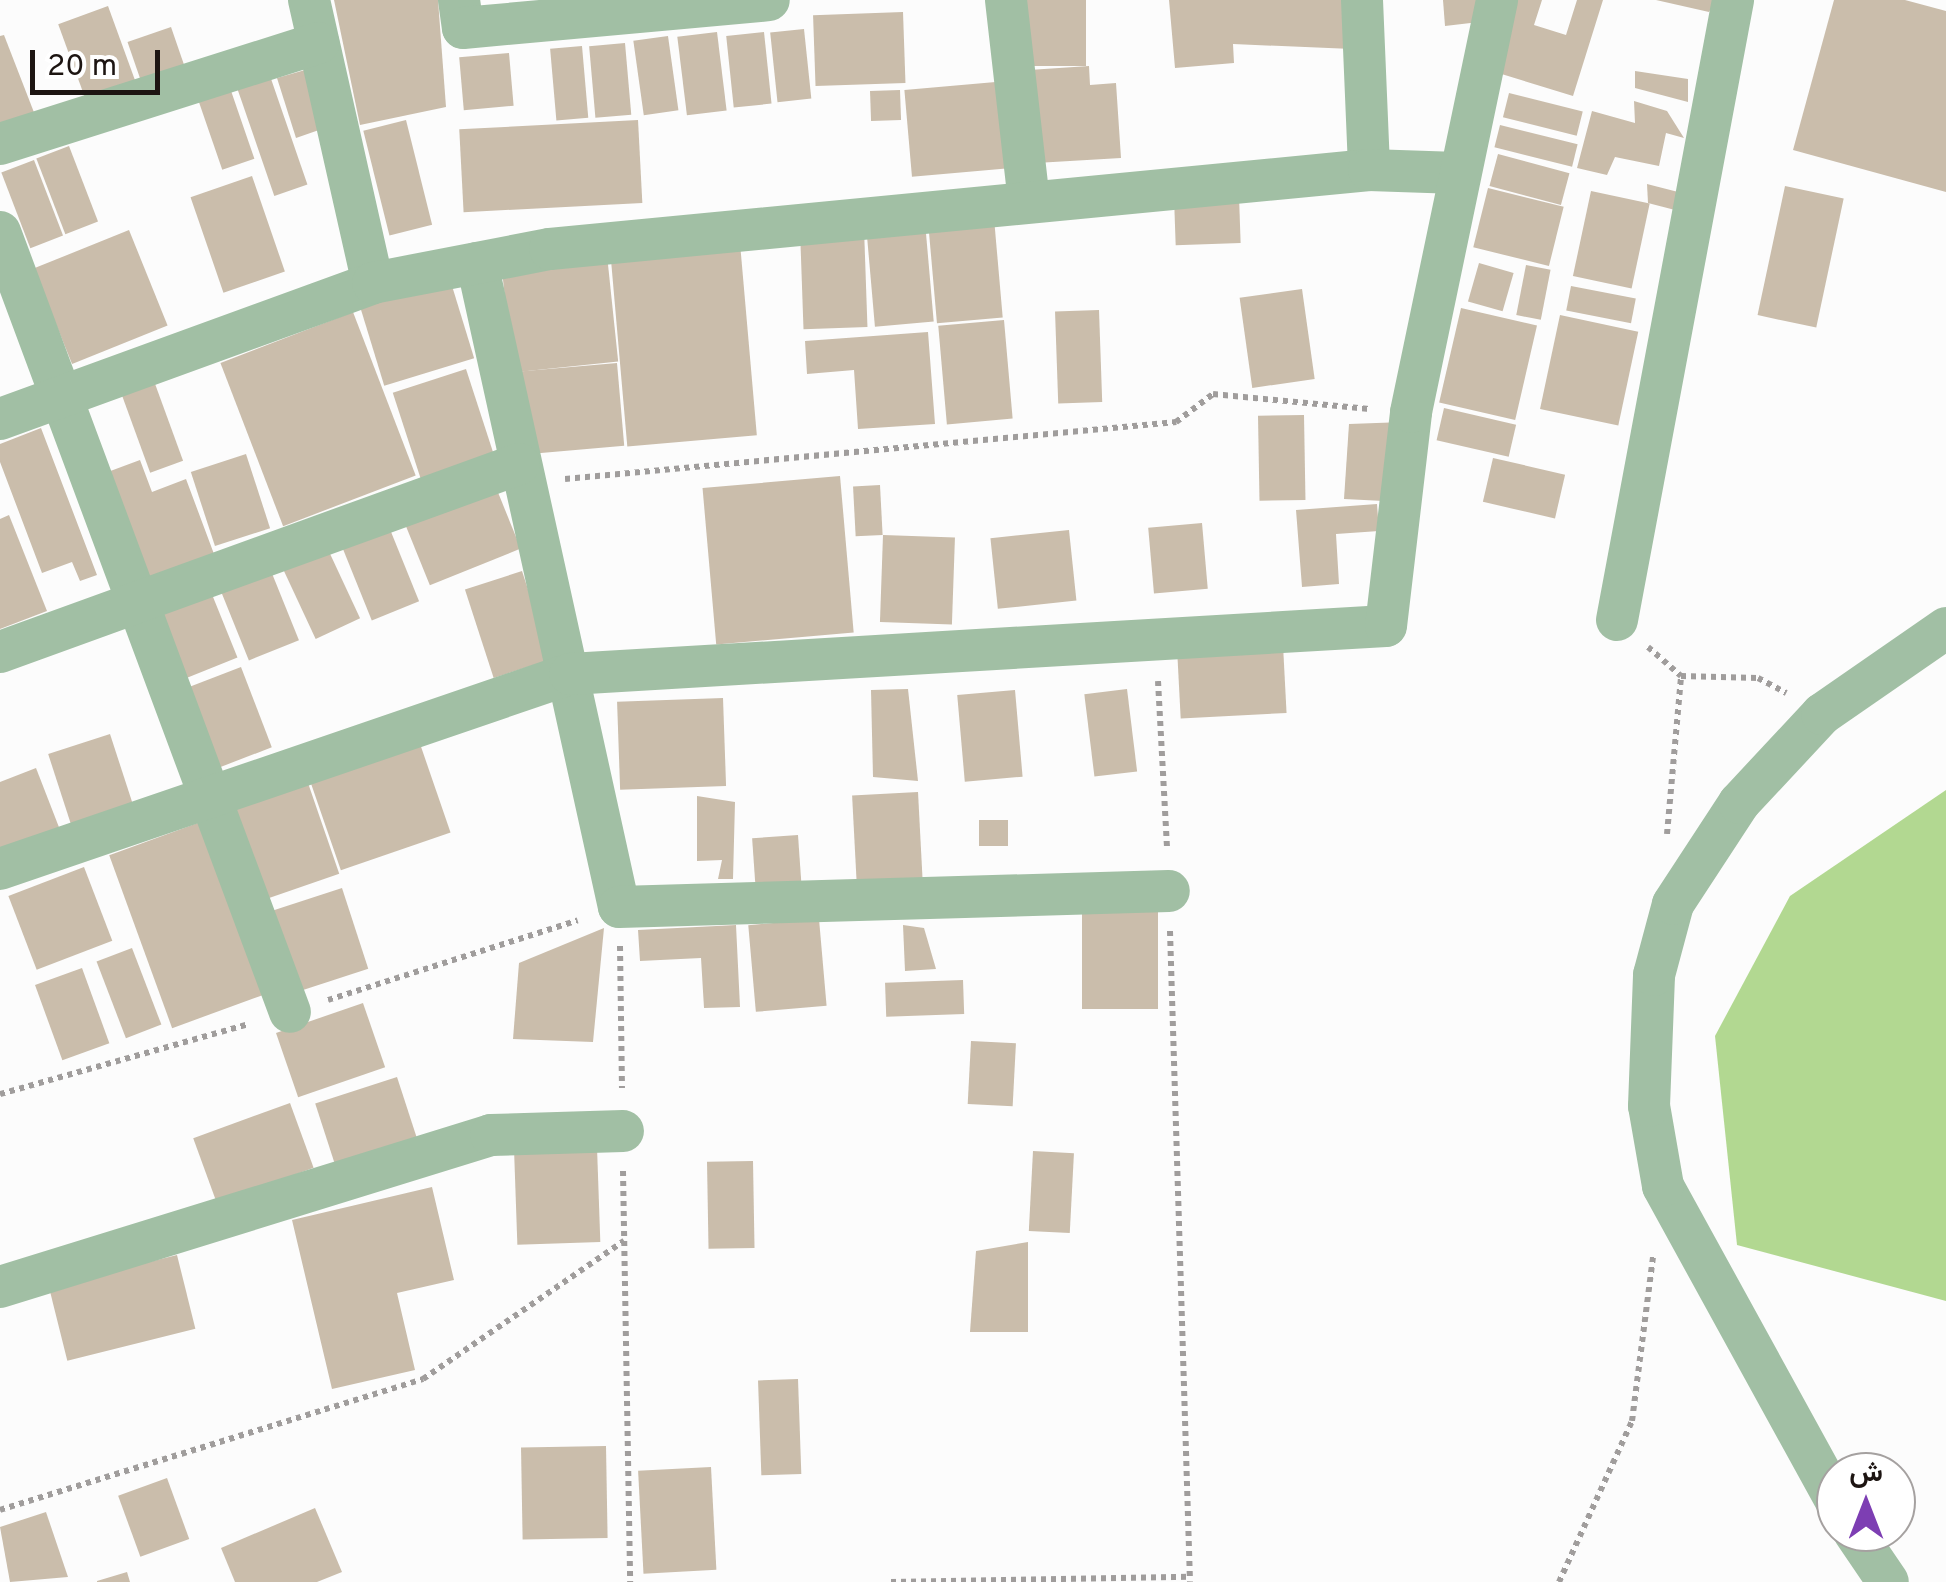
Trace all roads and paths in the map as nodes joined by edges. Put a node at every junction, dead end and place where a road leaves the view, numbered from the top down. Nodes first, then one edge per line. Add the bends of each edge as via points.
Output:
1 (310, 0) edge
2 (459, 0) edge
3 (769, 0) edge
4 (1006, 0) edge
5 (1362, 0) edge
6 (1497, 0) edge
7 (1733, 0) edge
8 (318, 42) junction
9 (0, 144) edge
10 (1369, 170) junction
11 (1458, 174) junction
12 (1029, 202) junction
13 (0, 232) edge
14 (478, 263) junction
15 (373, 283) junction
16 (58, 397) junction
17 (1411, 412) junction
18 (0, 419) edge
19 (521, 474) junction
20 (135, 600) junction
21 (1617, 620) joint
22 (1946, 628) edge
23 (1156, 640) junction
24 (0, 652) edge
25 (570, 674) junction
26 (1681, 676) junction
27 (1822, 714) junction
28 (207, 791) junction
29 (1666, 844) dead end
30 (0, 869) edge
31 (1169, 891) junction
32 (619, 907) junction
33 (290, 1012) dead end
34 (623, 1131) junction
35 (1662, 1186) junction
36 (624, 1241) junction
37 (0, 1288) edge
38 (1816, 1465) edge
39 (0, 1510) edge
40 (1868, 1552) edge
41 (1190, 1580) edge
42 (630, 1582) edge
43 (891, 1582) edge
44 (1559, 1582) edge
45 (1888, 1582) edge

1 - 8 street
2 - 3 street via 463,28
4 - 12 street
5 - 10 street
6 - 11 street
7 - 21 street
8 - 9 street
8 - 15 street
10 - 11 street
10 - 12 street
11 - 17 street
12 - 14 street
13 - 16 street
14 - 15 street
14 - 19 street
15 - 16 street
16 - 18 street
16 - 20 street
17 - 19 path via 1214,394 1176,422
17 - 23 street via 1386,626
19 - 20 street
19 - 25 street
20 - 24 street
20 - 28 street
21 - 26 path
22 - 27 street
23 - 25 street
23 - 31 path
25 - 28 street
25 - 32 street
26 - 27 path via 1758,678
26 - 29 path
27 - 35 street via 1739,803 1672,904 1654,975 1648,1106
28 - 30 street
28 - 33 street
31 - 32 street
31 - 41 path
32 - 34 path
34 - 36 path
34 - 37 street via 492,1136
35 - 38 street
35 - 44 path via 1632,1421
36 - 39 path via 423,1379
36 - 42 path
40 - 45 street
41 - 43 path

